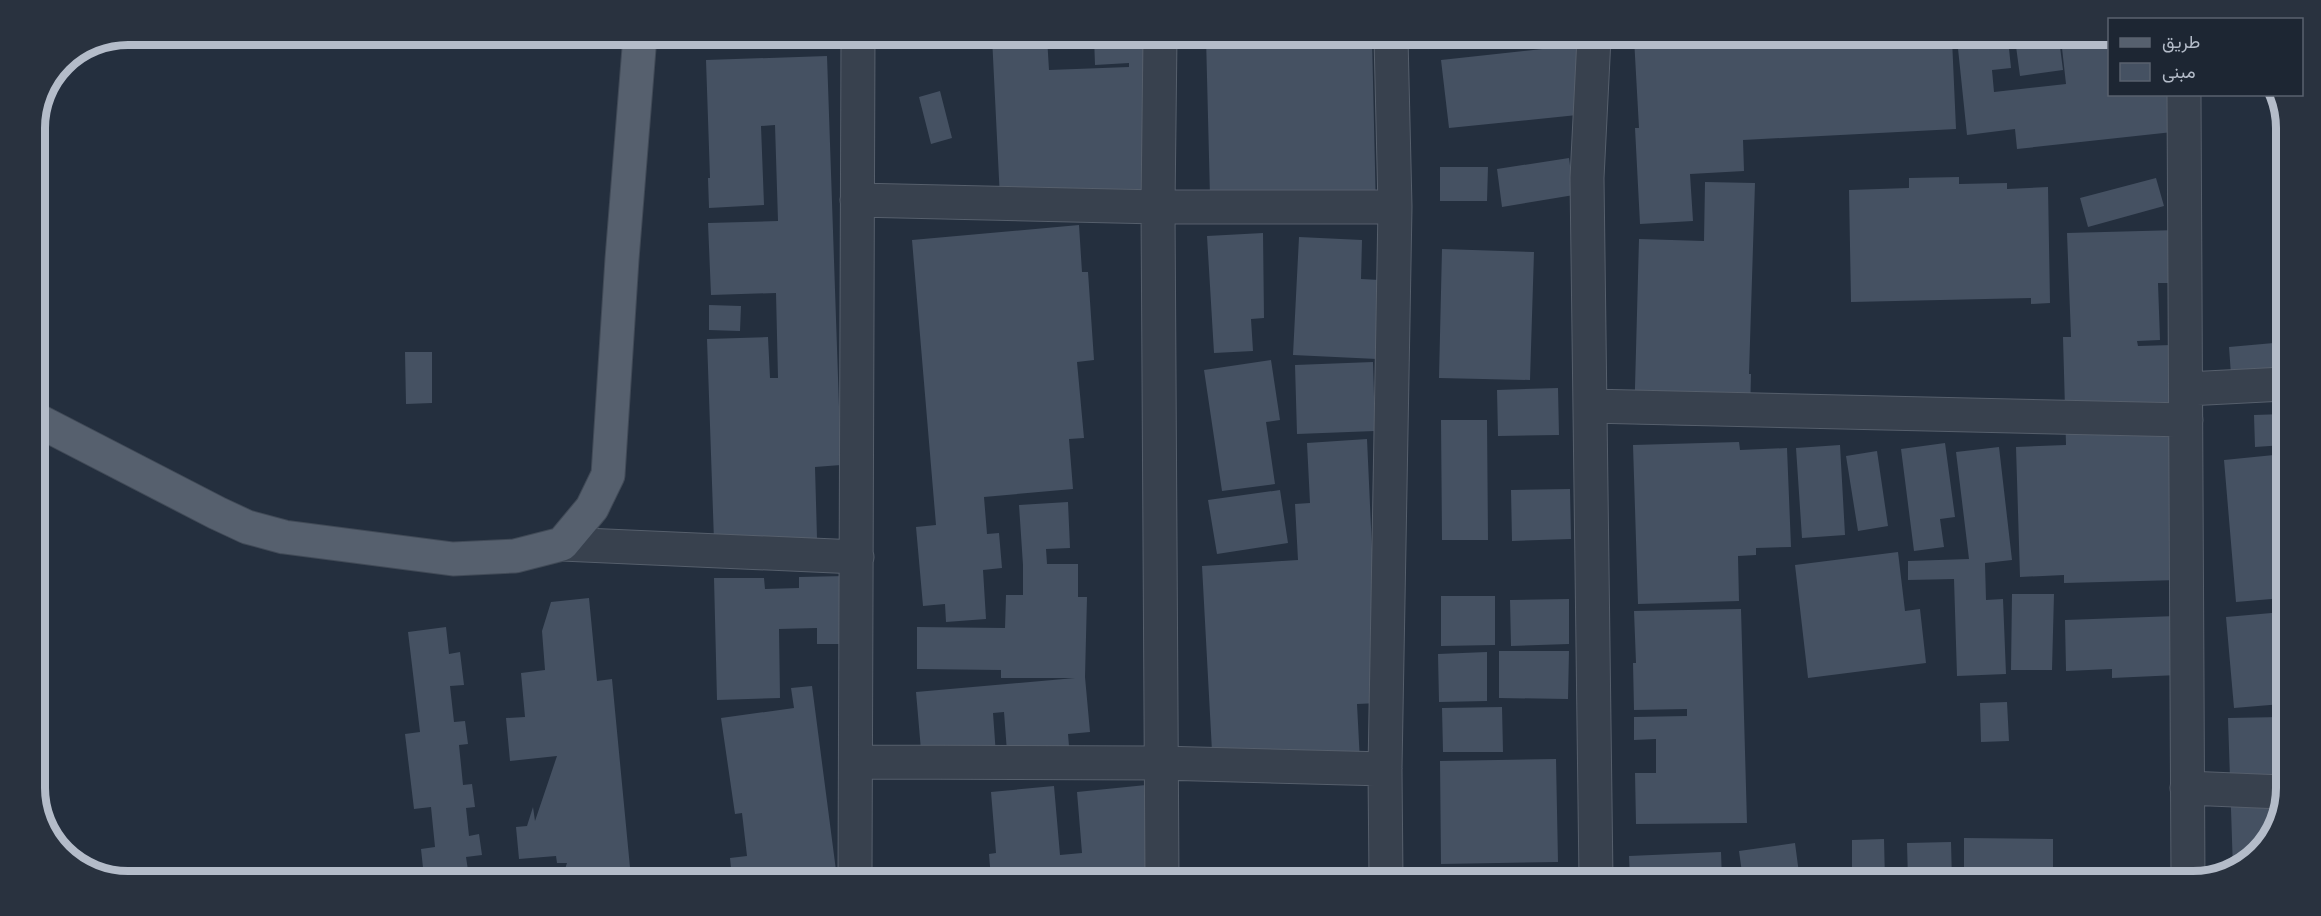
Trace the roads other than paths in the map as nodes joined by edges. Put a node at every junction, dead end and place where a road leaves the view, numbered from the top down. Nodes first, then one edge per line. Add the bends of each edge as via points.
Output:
1 (639, 45) edge
2 (858, 45) edge
3 (1160, 45) edge
4 (1391, 45) edge
5 (1594, 45) edge
6 (2184, 96) edge
7 (857, 200) junction
8 (1158, 207) junction
9 (1395, 207) junction
10 (2276, 386) edge
11 (2186, 405) junction
12 (1590, 406) junction
13 (45, 424) edge
14 (562, 544) junction
15 (857, 557) junction
16 (857, 762) junction
17 (1160, 763) junction
18 (1385, 769) junction
19 (2187, 788) junction
20 (2276, 792) edge
21 (855, 871) edge
22 (1162, 871) edge
23 (1386, 871) edge
24 (1596, 871) edge
25 (2188, 871) edge

1 - 14 main road via 608,475 592,508
2 - 7 street
3 - 8 street
4 - 9 street
5 - 12 street via 1587,178
6 - 11 street
7 - 8 street
7 - 15 street
8 - 9 street
8 - 17 street
9 - 18 street
10 - 11 street
11 - 12 street
11 - 19 street
12 - 24 street
13 - 14 main road via 217,513 247,527 284,537 453,559 514,556
14 - 15 street
15 - 16 street
16 - 17 street
16 - 21 street
17 - 18 street
17 - 22 street
18 - 23 street
19 - 20 street
19 - 25 street

